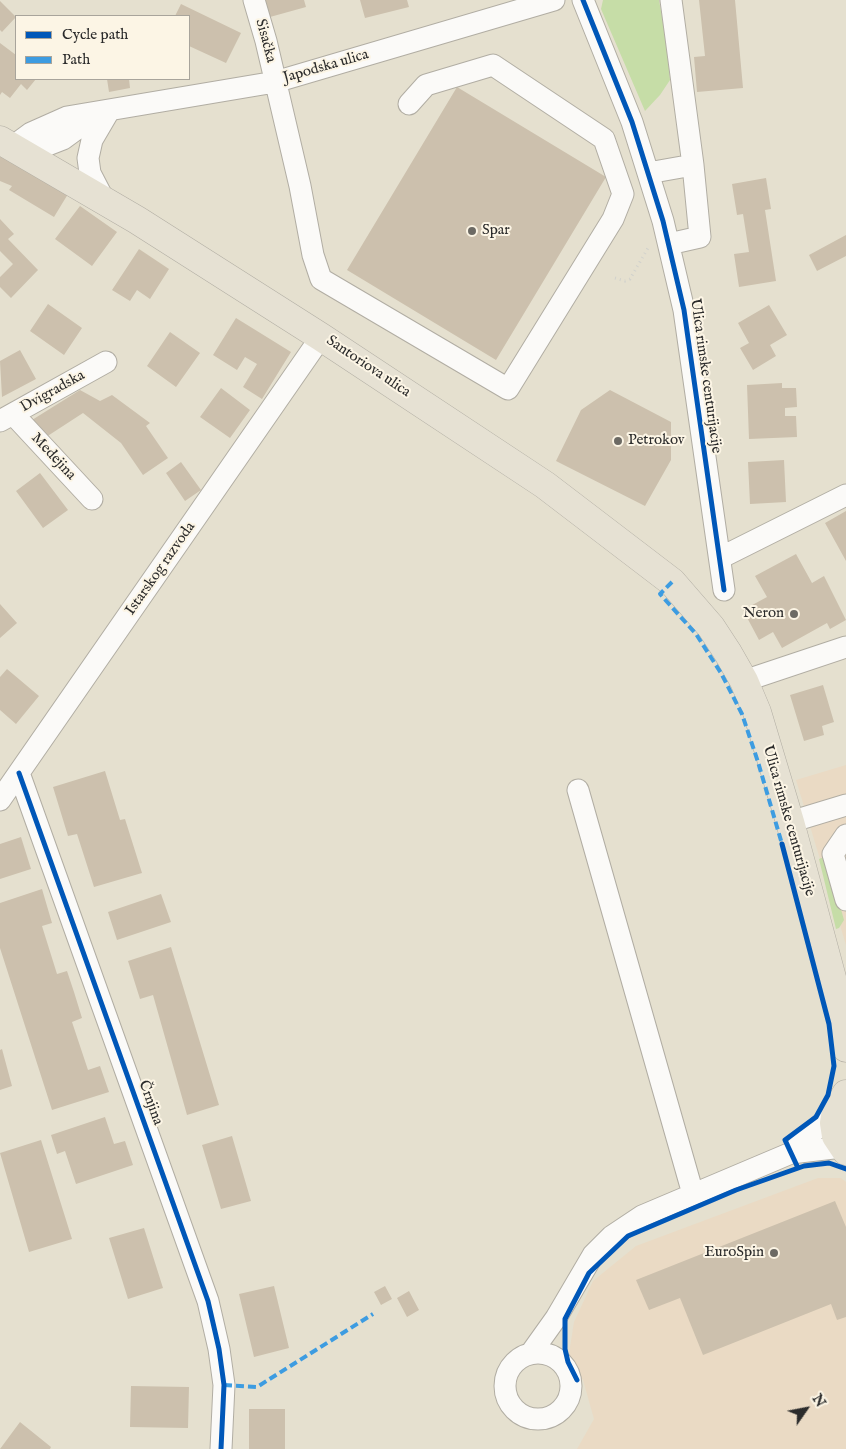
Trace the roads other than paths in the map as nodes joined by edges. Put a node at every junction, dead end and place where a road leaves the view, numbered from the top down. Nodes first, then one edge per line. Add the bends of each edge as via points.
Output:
1 (254, 0) edge
2 (554, 0) edge
3 (583, 0) edge
4 (671, 0) edge
5 (276, 82) junction
6 (409, 104) dead end
7 (101, 112) junction
8 (11, 146) edge
9 (693, 165) junction
10 (648, 173) junction
11 (104, 200) junction
12 (669, 244) junction
13 (321, 336) junction
14 (106, 362) dead end
15 (7, 418) edge
16 (846, 495) edge
17 (92, 499) dead end
18 (720, 558) junction
19 (724, 590) dead end
20 (711, 627) joint
21 (846, 647) edge
22 (744, 681) junction
23 (19, 773) junction
24 (578, 790) dead end
25 (0, 800) edge
26 (846, 805) edge
27 (790, 822) junction
28 (846, 835) edge
29 (846, 900) edge
30 (845, 1033) edge
31 (843, 1096) edge
32 (844, 1149) edge
33 (791, 1153) junction
34 (693, 1194) junction
35 (556, 1318) junction
36 (531, 1352) junction
37 (561, 1360) junction
38 (221, 1449) edge

1 - 5 street, Sisačka
2 - 5 street, Japodska ulica
3 - 10 street, Ulica rimske centurijacije via 632,122
4 - 9 street
5 - 6 street, Sisačka via 313,255 321,278 508,389 613,219 623,194 604,139 493,65 426,85
5 - 7 street, Japodska ulica
7 - 8 street via 63,139 45,146
7 - 11 street via 88,158 90,173
8 - 11 main road, Santoriova ulica
9 - 10 street
9 - 12 street via 700,237
10 - 12 street, Ulica rimske centurijacije
11 - 13 main road, Santoriova ulica
12 - 18 street, Ulica rimske centurijacije via 684,310
13 - 20 main road, Santoriova ulica via 553,491 672,582
13 - 23 street, Istarskog razvoda
14 - 15 street, Dvigradska
15 - 17 street, Medejina
16 - 18 street
18 - 19 street, Ulica rimske centurijacije
20 - 22 main road, Ulica rimske centurijacije
21 - 22 street
22 - 27 main road, Ulica rimske centurijacije via 757,712
23 - 25 street, Istarskog razvoda
23 - 38 street, Črnjina via 208,1301 224,1385
24 - 34 street
26 - 27 street
27 - 30 main road, Ulica rimske centurijacije
28 - 29 street via 833,854
31 - 32 main road via 834,1123 836,1136
31 - 33 street
32 - 33 street
33 - 34 street
34 - 35 street via 642,1216 612,1236 593,1255
35 - 36 street
35 - 37 street
36 - 37 street via 552,1355
36 - 37 street via 512,1365 505,1387 514,1408 523,1416 534,1419 555,1415 569,1400 572,1379

